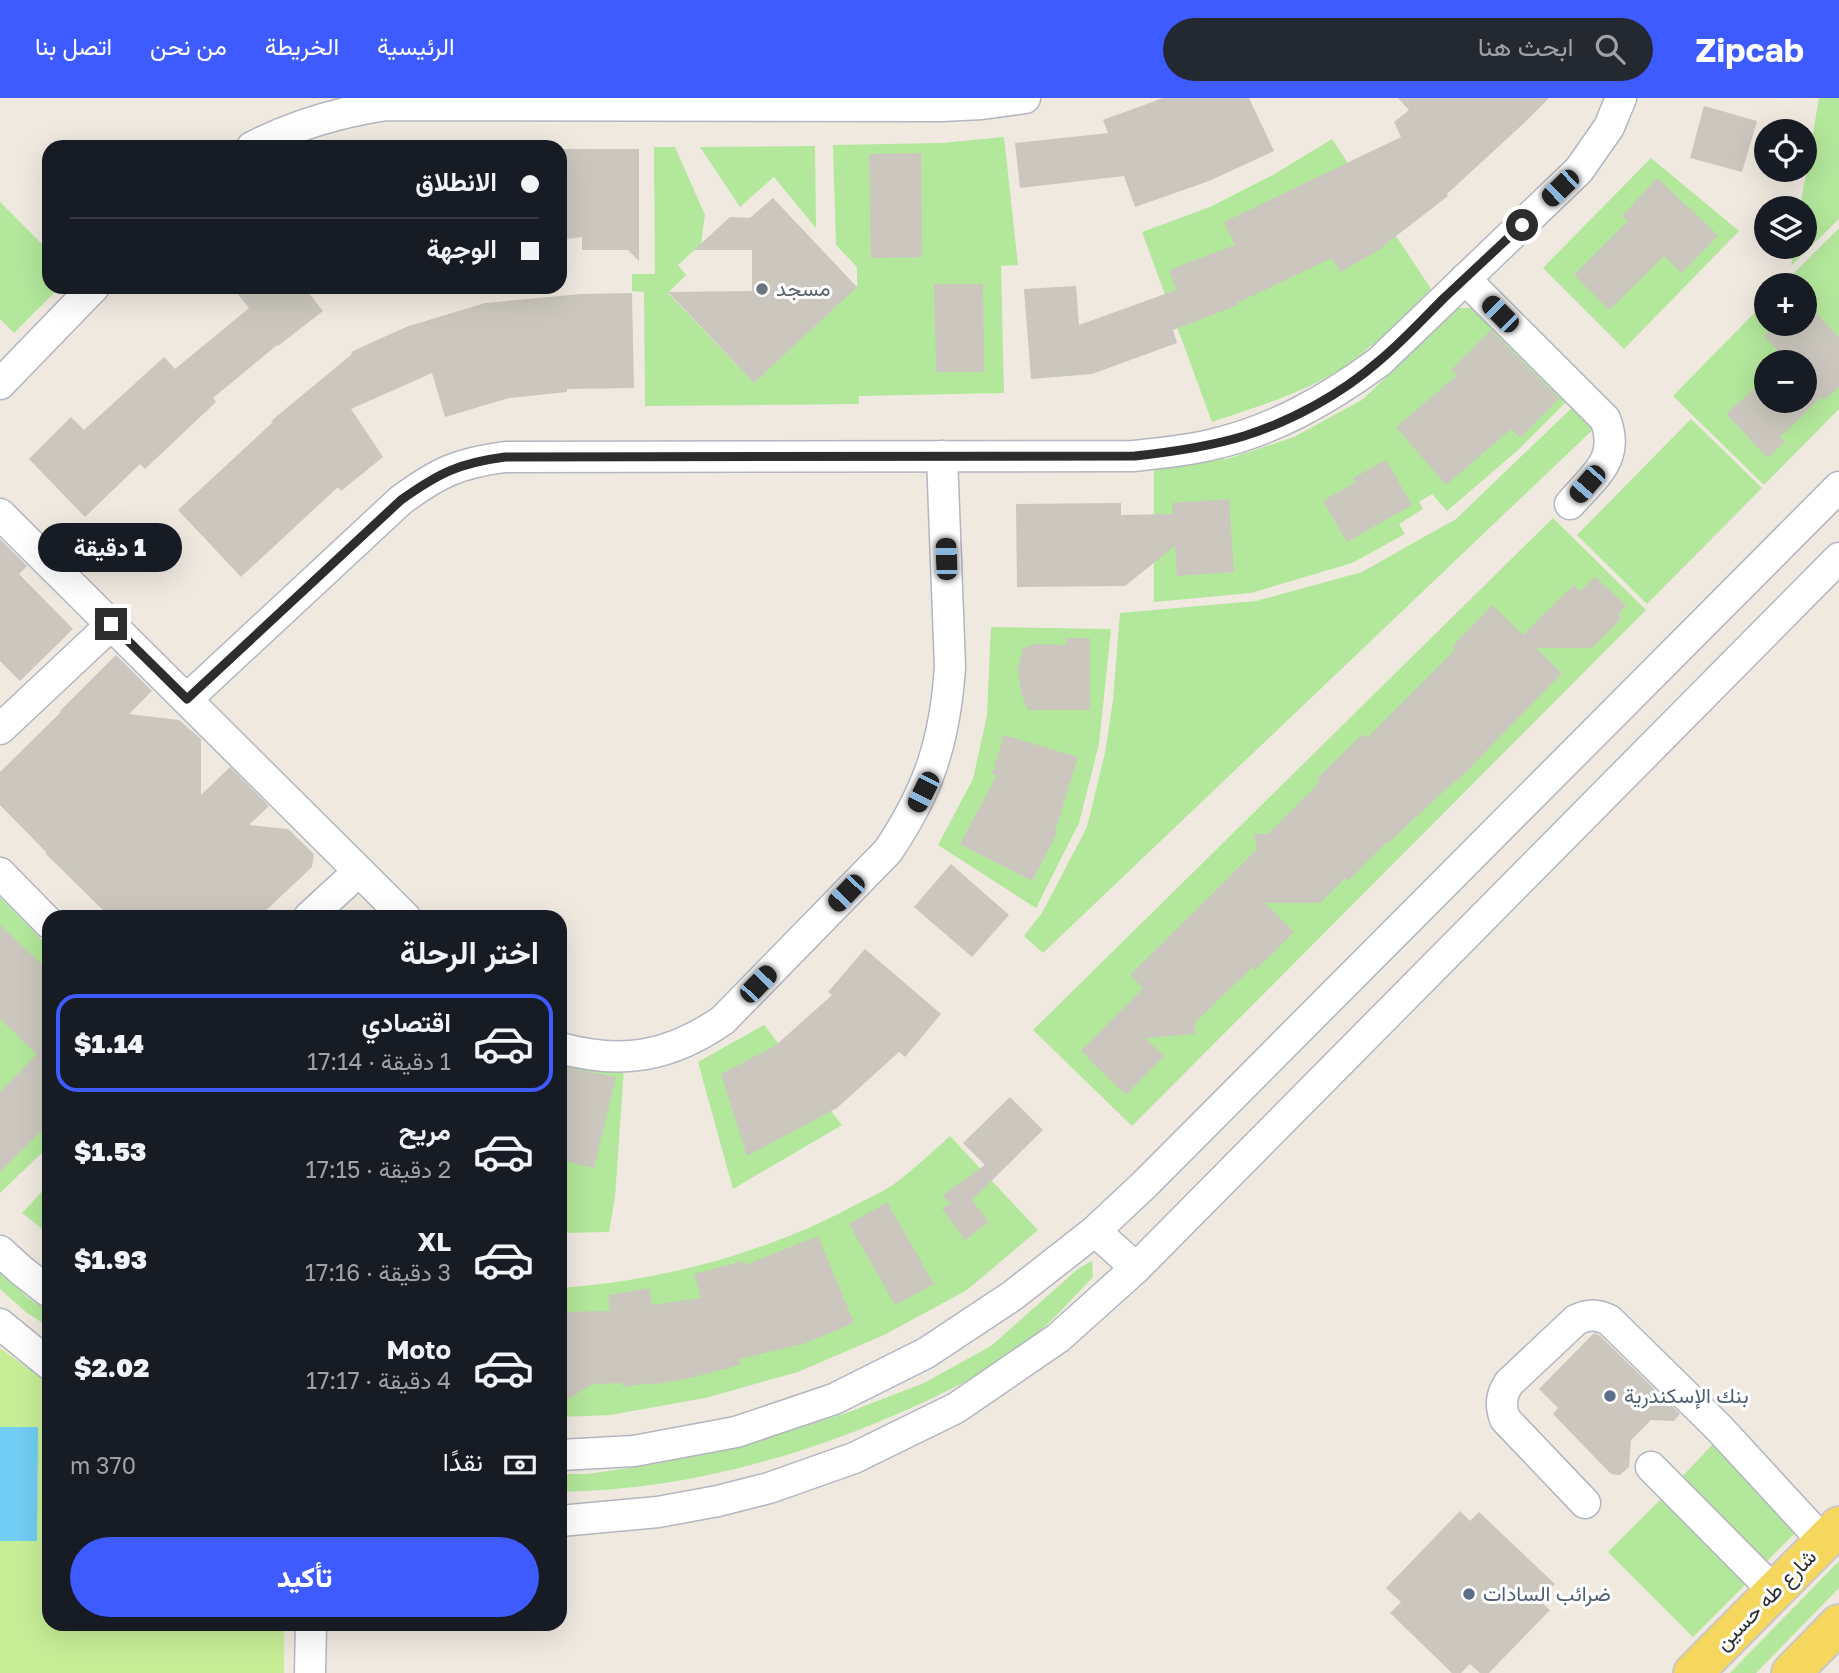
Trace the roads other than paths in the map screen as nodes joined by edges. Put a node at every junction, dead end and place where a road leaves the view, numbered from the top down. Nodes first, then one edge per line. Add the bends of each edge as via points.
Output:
1 (1025, 98) edge
2 (1621, 98) edge
3 (717, 102) edge
4 (267, 140) edge
5 (1465, 279) junction
6 (87, 294) edge
7 (0, 384) edge
8 (942, 456) junction
9 (1839, 487) edge
10 (1570, 504) dead end
11 (0, 514) edge
12 (1839, 558) edge
13 (111, 624) junction
14 (187, 699) junction
15 (0, 729) edge
16 (359, 871) junction
17 (0, 873) edge
18 (317, 910) edge
19 (398, 910) edge
20 (42, 916) edge
21 (567, 1050) edge
22 (1095, 1231) junction
23 (0, 1251) edge
24 (1136, 1268) junction
25 (42, 1287) edge
26 (0, 1324) edge
27 (42, 1357) edge
28 (567, 1455) edge
29 (1651, 1467) dead end
30 (1585, 1503) dead end
31 (567, 1520) edge
32 (1834, 1533) edge
33 (1774, 1591) junction
34 (1839, 1624) edge
35 (311, 1631) edge
36 (310, 1673) edge
37 (1693, 1673) edge
38 (1791, 1673) edge

1 - 3 street via 941,106
2 - 5 street via 1609,127 1579,170
3 - 4 street via 387,105 319,119
5 - 8 street via 1378,362 1348,384 1247,435 1135,456
5 - 10 street via 1605,419 1610,452
6 - 7 street
8 - 14 street via 477,460 427,481 401,500
8 - 21 street via 948,698 935,760 907,823 888,851 723,1020 703,1034 658,1053 634,1057
9 - 22 street
11 - 13 street
12 - 24 street
13 - 14 street
13 - 15 street
14 - 16 street
16 - 18 street
16 - 19 street
17 - 20 street
22 - 24 street
22 - 28 street via 1012,1296 926,1353 834,1399 736,1432 634,1451
23 - 25 street
24 - 31 street via 1058,1338 956,1408 854,1458 718,1501
26 - 27 street
29 - 33 street
30 - 32 street via 1505,1419 1501,1402 1509,1383 1576,1320 1593,1315 1609,1320
32 - 33 main road, شارع طه حسين
33 - 37 main road, شارع طه حسين
34 - 38 main road
35 - 36 street

